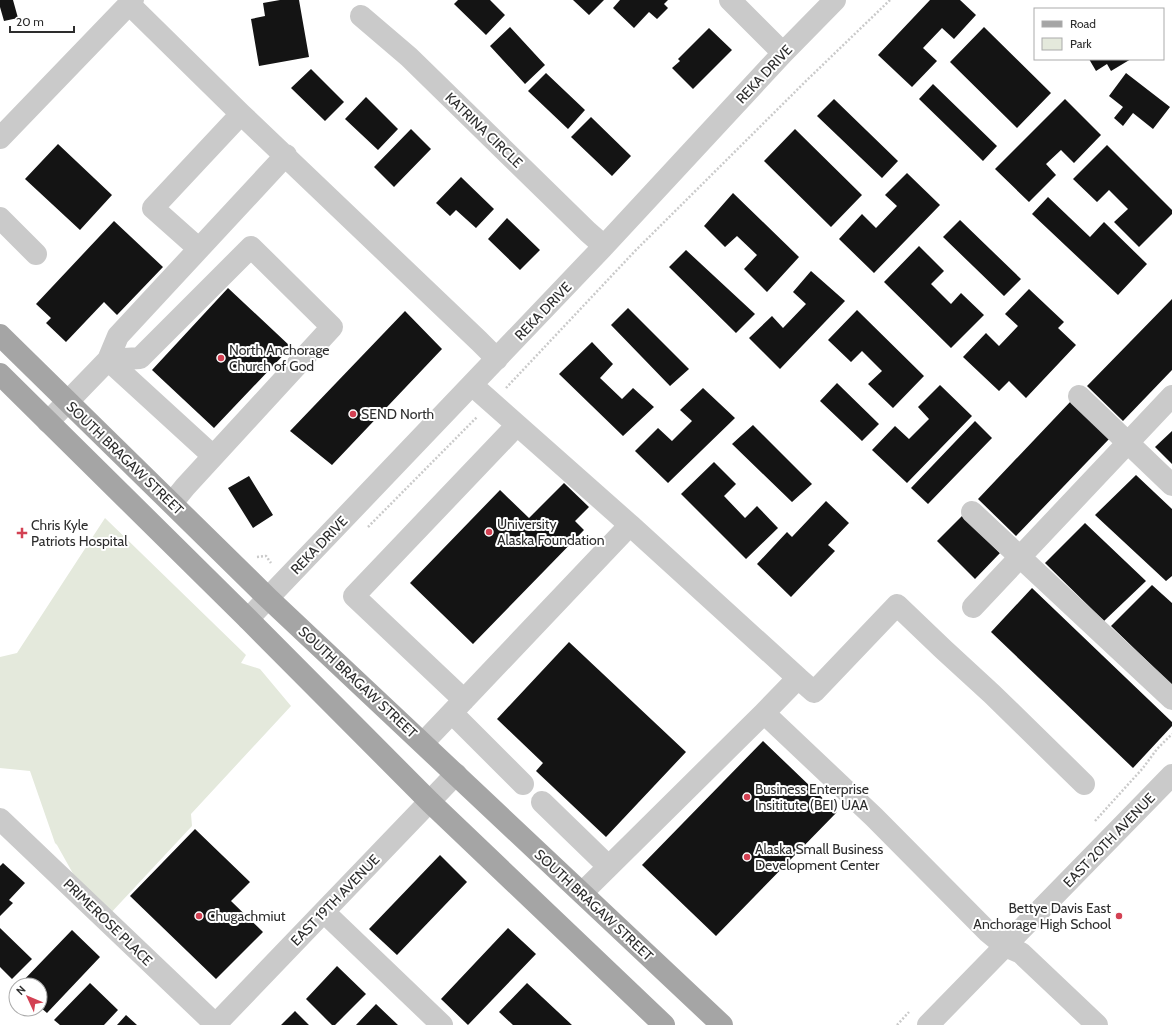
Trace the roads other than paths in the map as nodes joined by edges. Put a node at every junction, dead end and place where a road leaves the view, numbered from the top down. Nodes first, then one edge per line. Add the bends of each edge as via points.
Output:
1 (730, 0) edge
2 (835, 0) edge
3 (131, 2) edge
4 (361, 16) dead end
5 (783, 53) junction
6 (241, 114) junction
7 (0, 138) edge
8 (286, 155) junction
9 (0, 218) edge
10 (604, 246) junction
11 (198, 248) junction
12 (36, 254) dead end
13 (0, 335) edge
14 (497, 359) junction
15 (108, 360) junction
16 (0, 374) edge
17 (472, 385) junction
18 (1079, 396) dead end
19 (1172, 396) edge
20 (68, 401) junction
21 (48, 422) junction
22 (517, 425) junction
23 (1128, 443) junction
24 (213, 456) junction
25 (1172, 485) edge
26 (172, 503) junction
27 (972, 512) dead end
28 (630, 525) junction
29 (1020, 557) junction
30 (268, 598) junction
31 (973, 607) dead end
32 (248, 619) junction
33 (798, 678) junction
34 (1172, 699) edge
35 (458, 706) junction
36 (764, 713) junction
37 (423, 743) junction
38 (456, 774) junction
39 (1169, 783) edge
40 (523, 784) dead end
41 (1084, 784) dead end
42 (430, 802) junction
43 (542, 802) dead end
44 (0, 818) edge
45 (608, 866) junction
46 (582, 893) junction
47 (324, 912) junction
48 (1005, 946) junction
49 (216, 1025) edge
50 (442, 1025) edge
51 (664, 1025) edge
52 (722, 1025) edge
53 (928, 1025) edge
54 (1097, 1025) edge

1 - 5 street
2 - 5 street, REKA DRIVE
3 - 6 street
3 - 7 street
4 - 10 street, KATRINA CIRCLE via 409,57
5 - 10 street, REKA DRIVE
6 - 8 street
6 - 11 street via 153,208
8 - 11 street
8 - 14 street
9 - 12 street
10 - 14 street, REKA DRIVE
11 - 15 street via 118,336
13 - 20 main road, SOUTH BRAGAW STREET
14 - 17 street, REKA DRIVE
15 - 20 street
15 - 24 street
15 - 24 street via 140,358 252,247 332,327
16 - 21 main road, SOUTH BRAGAW STREET
17 - 22 street
17 - 30 street, REKA DRIVE
18 - 23 street
19 - 23 street
20 - 21 street
20 - 26 main road, SOUTH BRAGAW STREET
21 - 32 main road, SOUTH BRAGAW STREET
22 - 28 street
22 - 35 street via 354,596
23 - 25 street
23 - 29 street
24 - 26 street
26 - 30 main road, SOUTH BRAGAW STREET
27 - 29 street
28 - 33 street
28 - 35 street
29 - 31 street
29 - 34 street
30 - 32 street, REKA DRIVE
30 - 37 main road, SOUTH BRAGAW STREET
32 - 42 main road, SOUTH BRAGAW STREET
33 - 36 street
33 - 41 street via 814,692 897,605
35 - 37 street
35 - 40 street
36 - 45 street
36 - 48 street
37 - 38 main road, SOUTH BRAGAW STREET
38 - 42 street, EAST 19TH AVENUE
38 - 46 main road, SOUTH BRAGAW STREET
39 - 48 street, EAST 20TH AVENUE
42 - 47 street, EAST 19TH AVENUE
42 - 51 main road, SOUTH BRAGAW STREET
43 - 45 street
44 - 49 street, PRIMEROSE PLACE
45 - 46 street
46 - 52 main road, SOUTH BRAGAW STREET
47 - 49 street, EAST 19TH AVENUE
47 - 50 street
48 - 53 street, EAST 20TH AVENUE
48 - 54 street via 1021,953

